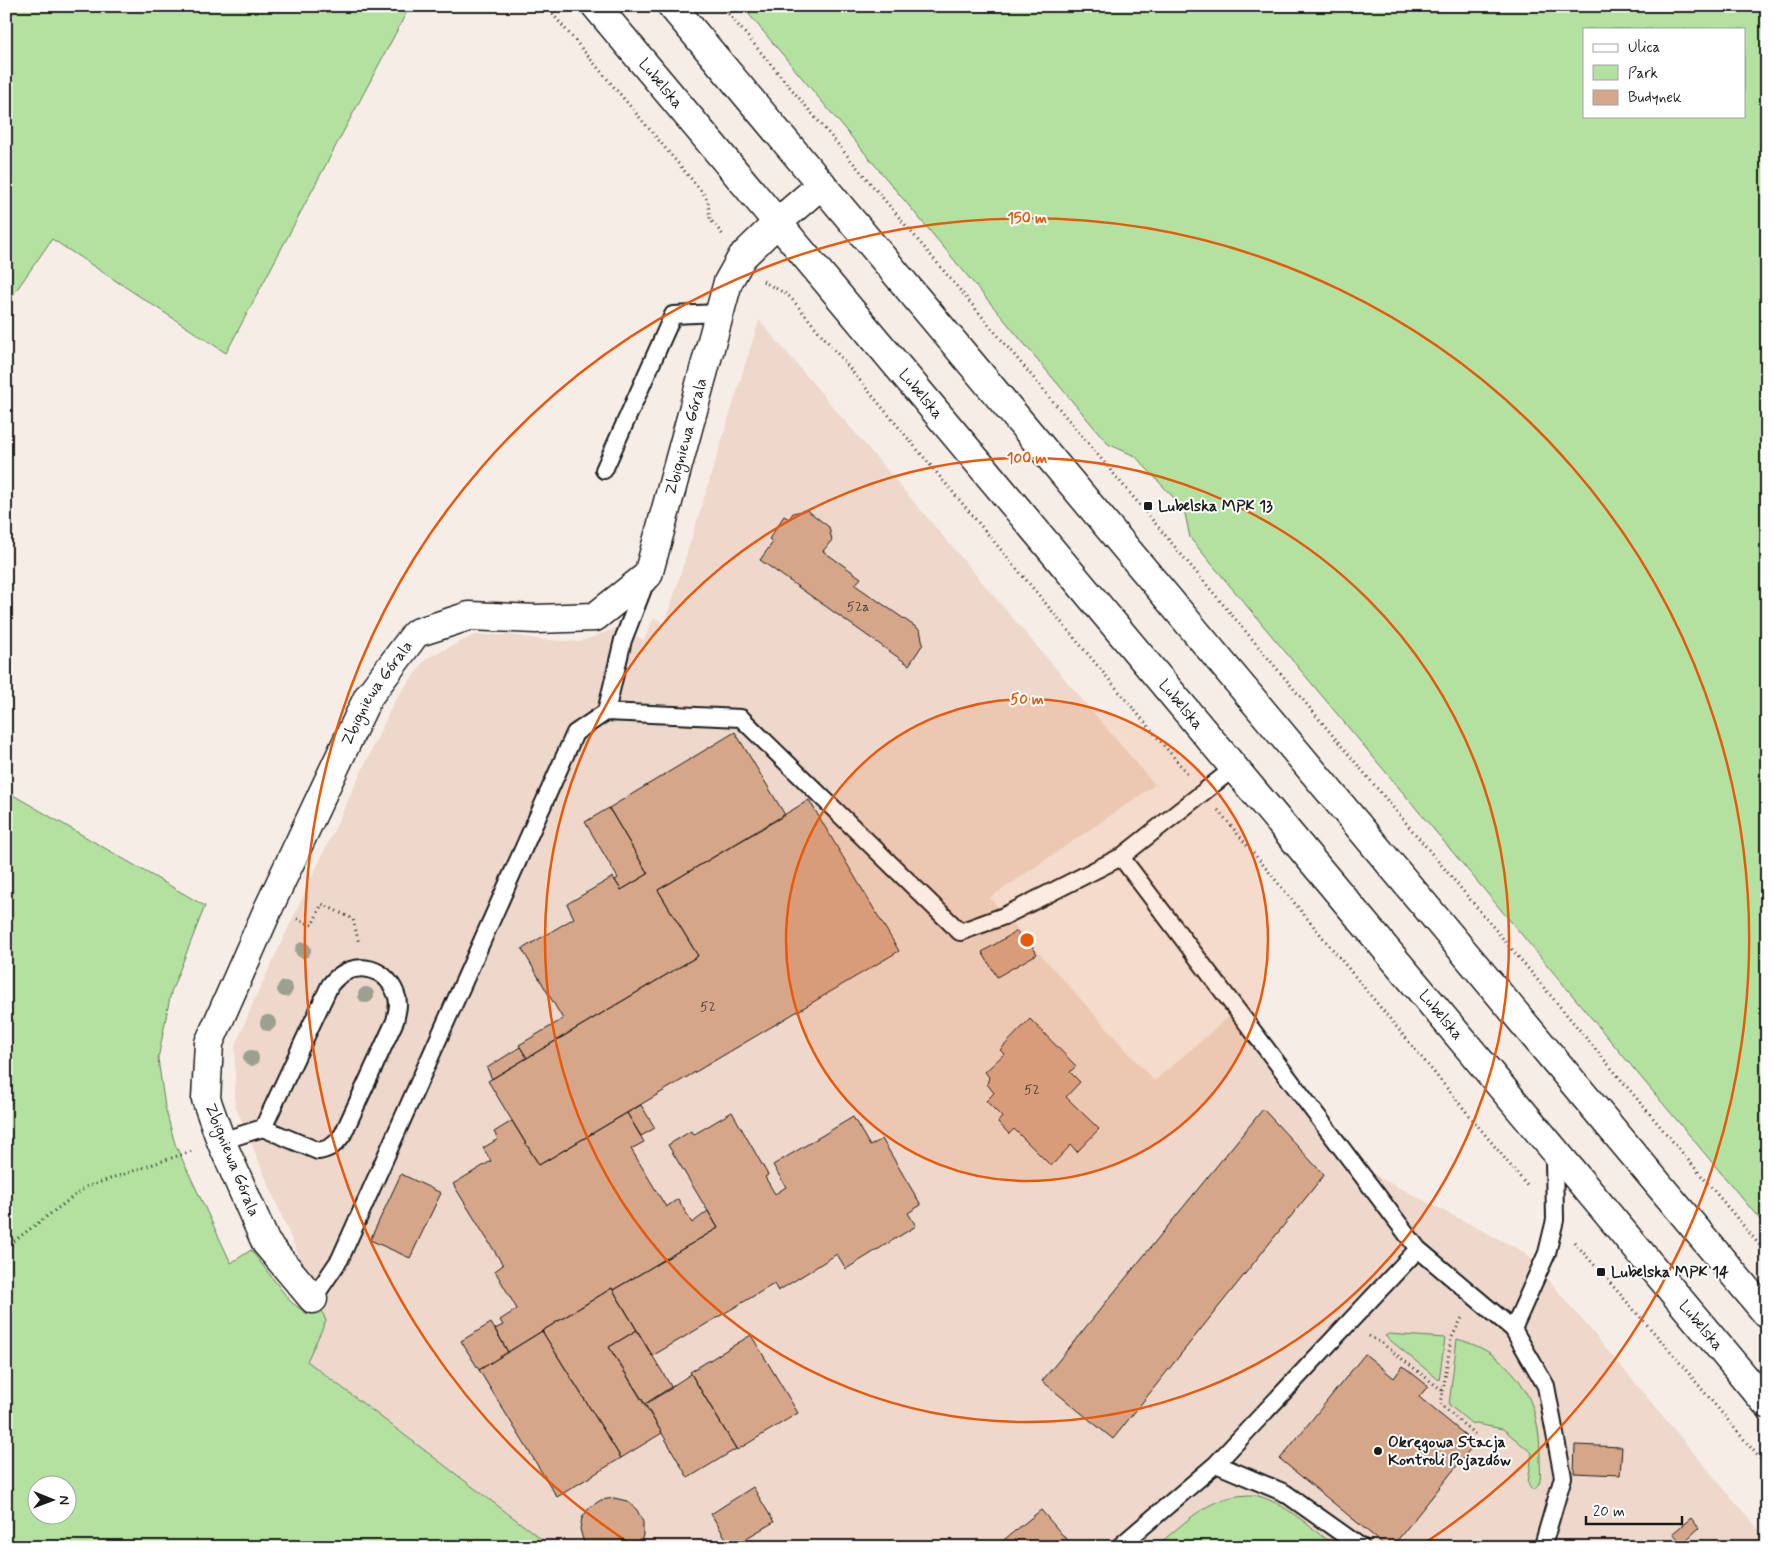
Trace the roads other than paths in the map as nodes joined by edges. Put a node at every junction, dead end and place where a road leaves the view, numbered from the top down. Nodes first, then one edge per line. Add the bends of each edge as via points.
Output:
1 (596, 6) edge
2 (672, 6) edge
3 (822, 184) junction
4 (777, 223) junction
5 (719, 313) junction
6 (604, 470) dead end
7 (648, 574) junction
8 (606, 712) junction
9 (1234, 768) junction
10 (1121, 857) junction
11 (263, 1128) junction
12 (1544, 1137) junction
13 (221, 1141) junction
14 (1418, 1249) junction
15 (313, 1299) joint
16 (1767, 1314) edge
17 (1513, 1329) junction
18 (1767, 1404) edge
19 (1216, 1464) junction
20 (1546, 1546) edge
21 (1119, 1547) edge
22 (1361, 1547) edge

1 - 4 main road, Lubelska
2 - 3 main road
3 - 4 main road, Zbigniewa Górala
3 - 16 main road
4 - 5 main road, Zbigniewa Górala via 742,257 728,282
4 - 9 main road, Lubelska
5 - 6 lane via 673,315
5 - 7 main road, Zbigniewa Górala
7 - 8 lane via 622,640
7 - 13 main road, Zbigniewa Górala via 595,617 469,616 416,633 368,697 209,1043 206,1098
8 - 10 lane via 741,718 960,932 1004,916
8 - 15 lane via 575,733 340,1259
9 - 10 lane
9 - 12 main road, Lubelska
10 - 14 lane
11 - 11 lane via 318,1151 335,1145 395,1021 396,994 377,972 350,968 338,974
11 - 13 lane
12 - 17 lane via 1554,1158 1555,1220 1547,1253
12 - 18 main road, Lubelska
13 - 15 main road, Zbigniewa Górala via 266,1243
14 - 17 lane
14 - 19 lane
17 - 20 lane via 1546,1386 1563,1477
19 - 21 lane
19 - 22 lane via 1285,1493

